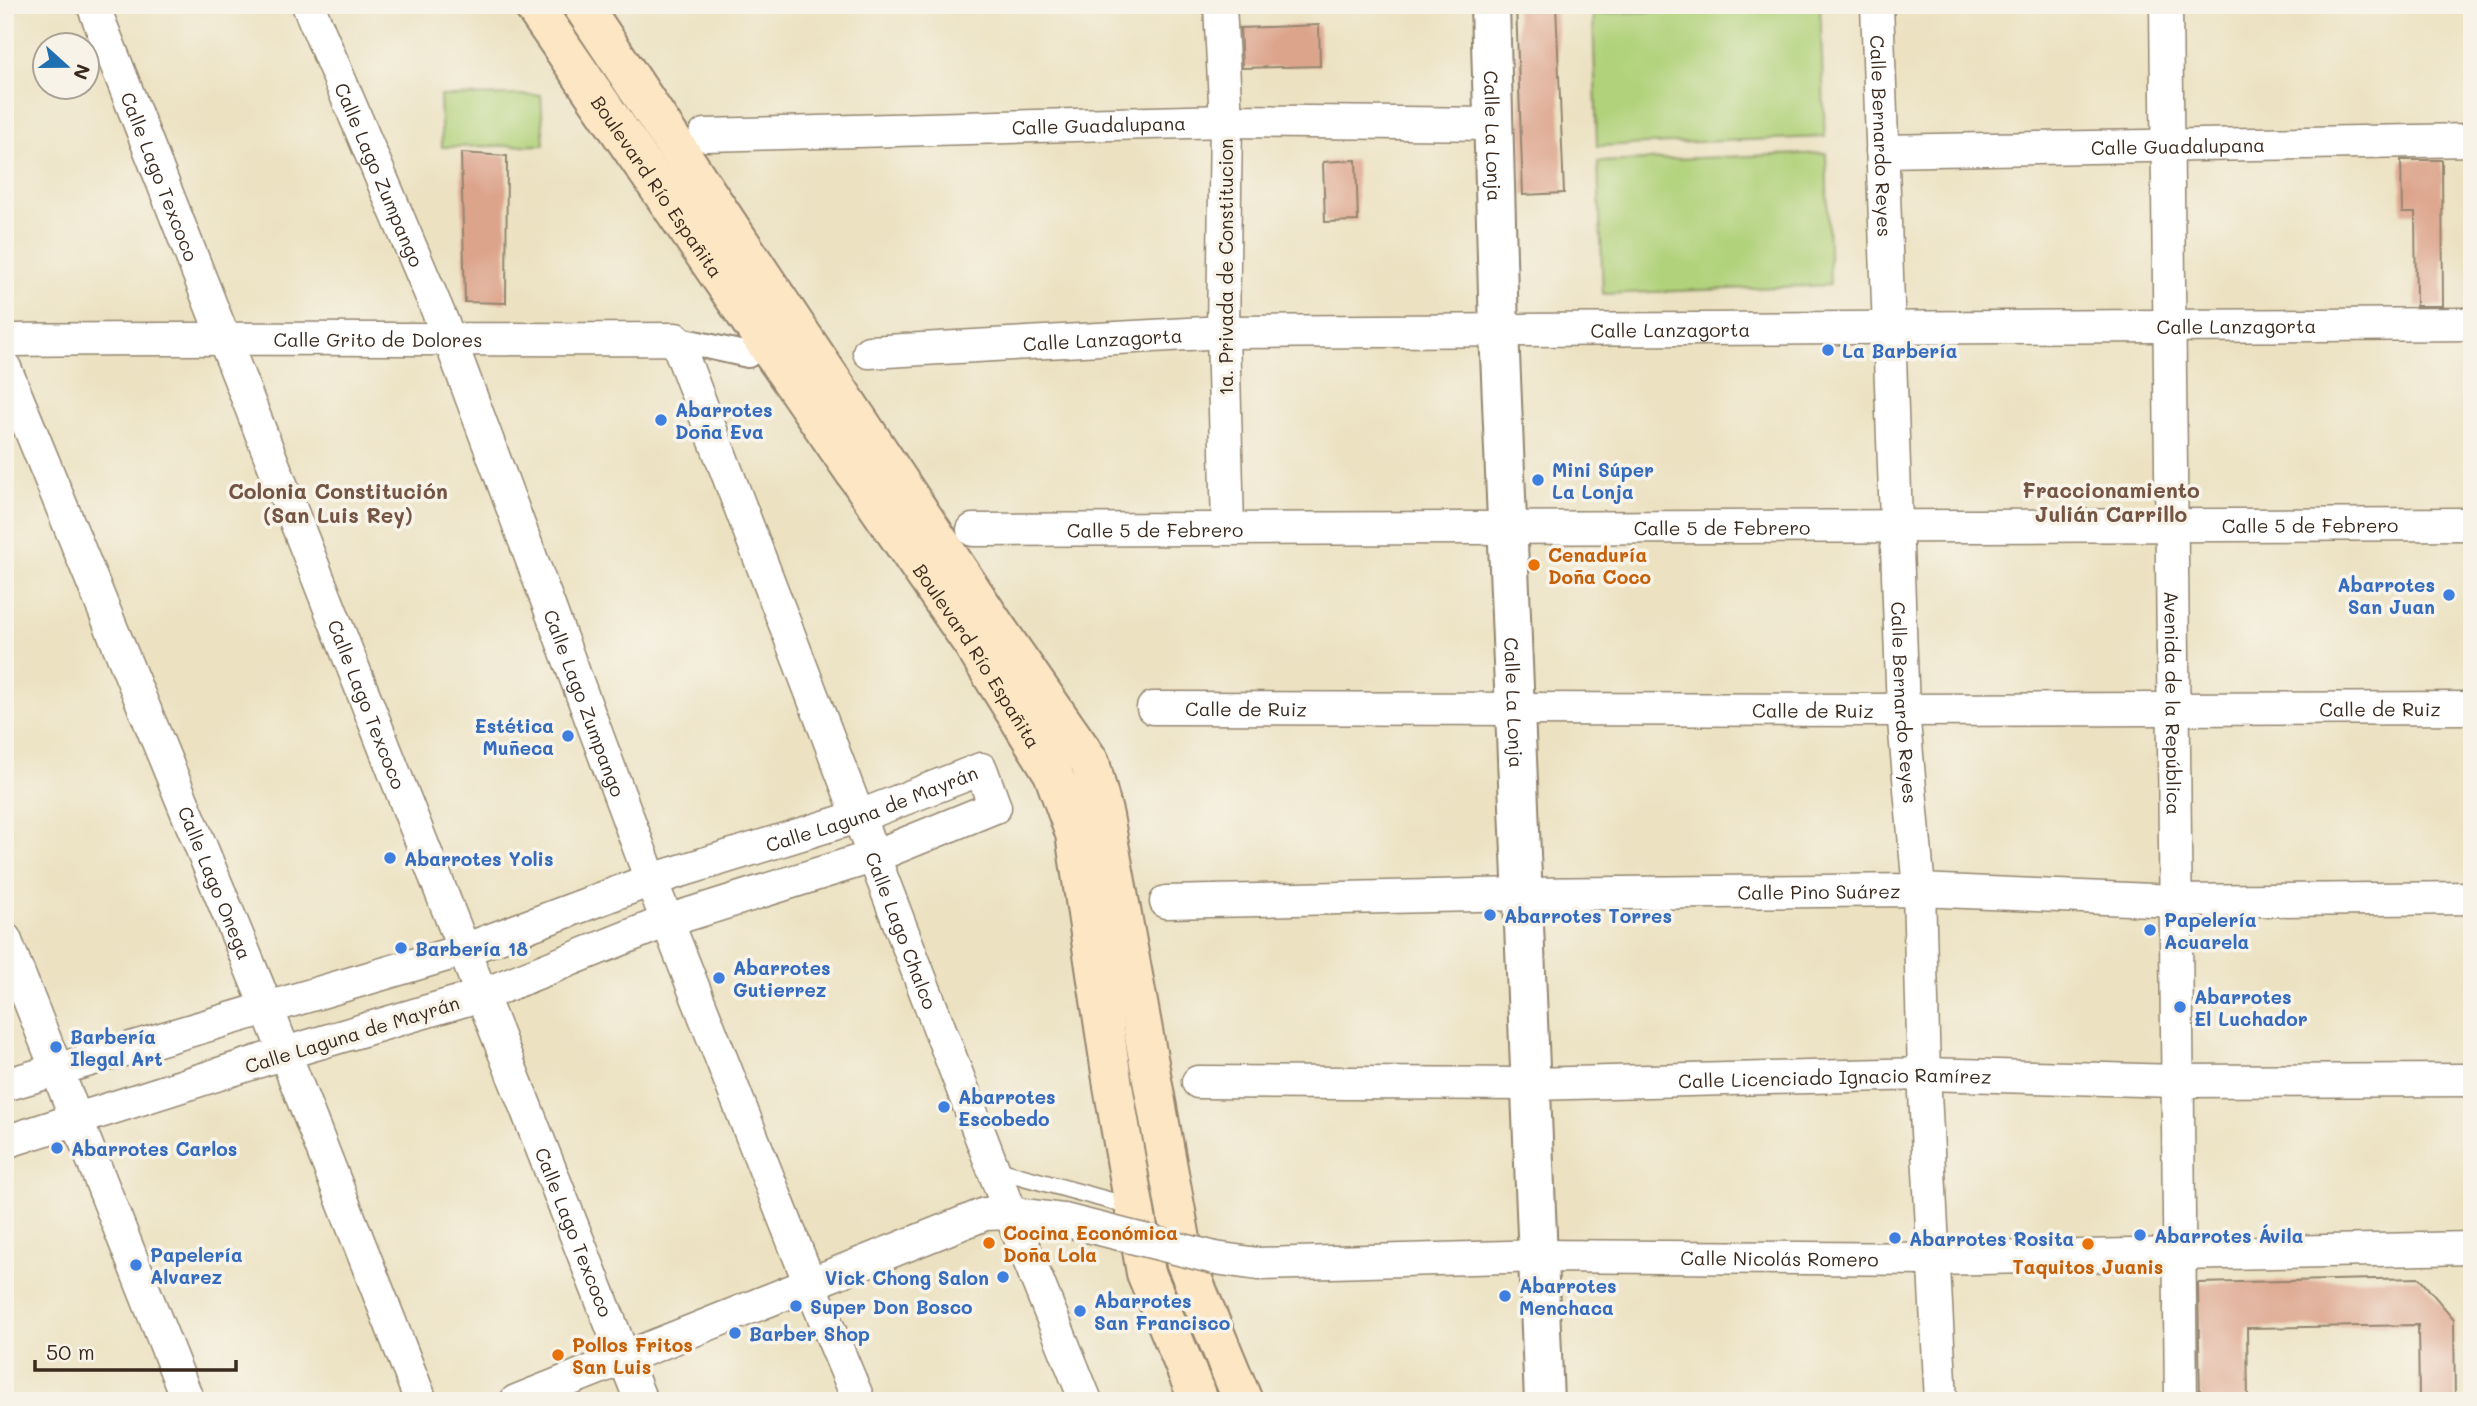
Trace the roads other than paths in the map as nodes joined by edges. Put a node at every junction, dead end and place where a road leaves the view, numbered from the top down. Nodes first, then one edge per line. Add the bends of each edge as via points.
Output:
1 (93, 5) edge
2 (308, 5) edge
3 (533, 5) edge
4 (582, 5) edge
5 (1220, 5) edge
6 (1490, 5) edge
7 (1877, 5) edge
8 (2166, 5) edge
9 (1226, 121) junction
10 (1493, 124) junction
11 (705, 135) dead end
12 (2472, 140) edge
13 (2167, 146) junction
14 (1882, 151) junction
15 (2472, 324) edge
16 (2169, 326) junction
17 (1889, 328) junction
18 (1499, 330) junction
19 (1223, 332) junction
20 (223, 337) junction
21 (676, 339) junction
22 (5, 340) edge
23 (450, 340) junction
24 (869, 352) dead end
25 (748, 355) dead end
26 (5, 368) edge
27 (2472, 524) edge
28 (2171, 525) junction
29 (1896, 526) junction
30 (1508, 527) junction
31 (1228, 528) junction
32 (973, 530) dead end
33 (1153, 708) dead end
34 (2472, 708) edge
35 (1515, 709) junction
36 (2173, 709) junction
37 (1903, 710) junction
38 (860, 816) junction
39 (875, 856) junction
40 (651, 880) junction
41 (1919, 890) junction
42 (1522, 894) junction
43 (2472, 898) edge
44 (2175, 901) junction
45 (1166, 902) dead end
46 (667, 921) junction
47 (5, 939) edge
48 (464, 950) junction
49 (482, 995) junction
50 (267, 1008) junction
51 (285, 1054) junction
52 (58, 1070) junction
53 (1924, 1074) junction
54 (2472, 1080) edge
55 (2177, 1081) junction
56 (1198, 1082) dead end
57 (1531, 1084) junction
58 (5, 1085) edge
59 (77, 1119) junction
60 (5, 1142) edge
61 (993, 1169) junction
62 (1122, 1204) dead end
63 (1010, 1213) junction
64 (2472, 1248) edge
65 (2179, 1254) junction
66 (1539, 1256) junction
67 (1933, 1259) junction
68 (810, 1284) junction
69 (624, 1358) junction
70 (188, 1401) edge
71 (421, 1401) edge
72 (516, 1401) edge
73 (641, 1401) edge
74 (859, 1401) edge
75 (1086, 1401) edge
76 (1199, 1401) edge
77 (1243, 1401) edge
78 (1544, 1401) edge
79 (1941, 1401) edge
80 (2181, 1401) edge

1 - 20 street, Calle Lago Texcoco
2 - 23 street, Calle Lago Zumpango
3 - 76 main road, Boulevard Río Españita via 972,643 1054,773 1075,834 1146,1273
4 - 77 main road, Boulevard Río Españita via 1090,762 1104,816 1185,1261
5 - 9 street, 1a. Privada de Constitucion
6 - 10 street, Calle La Lonja
7 - 14 street, Calle Bernardo Reyes
8 - 13 street, Avenida de la República
9 - 10 street, Calle Guadalupana
9 - 11 street, Calle Guadalupana
9 - 19 street, 1a. Privada de Constitucion
10 - 18 street, Calle La Lonja
12 - 13 street, Calle Guadalupana
13 - 14 street, Calle Guadalupana
13 - 16 street, Avenida de la República
14 - 17 street, Calle Bernardo Reyes
15 - 16 street, Calle Lanzagorta
16 - 17 street, Calle Lanzagorta
16 - 28 street, Avenida de la República
17 - 18 street, Calle Lanzagorta
17 - 29 street, Calle Bernardo Reyes
18 - 19 street, Calle Lanzagorta
18 - 30 street, Calle La Lonja
19 - 24 street, Calle Lanzagorta
19 - 31 street, 1a. Privada de Constitucion
20 - 22 street, Calle Grito de Dolores
20 - 23 street, Calle Grito de Dolores
20 - 48 street, Calle Lago Texcoco
21 - 23 street, Calle Grito de Dolores
21 - 25 street, Calle Grito de Dolores
21 - 38 street, Calle Lago Chalco
23 - 40 street, Calle Lago Zumpango
26 - 50 street, Calle Lago Onega
27 - 28 street, Calle 5 de Febrero
28 - 29 street, Calle 5 de Febrero
28 - 36 street, Avenida de la República
29 - 30 street, Calle 5 de Febrero
29 - 37 street, Calle Bernardo Reyes
30 - 31 street, Calle 5 de Febrero
30 - 35 street, Calle La Lonja
31 - 32 street, Calle 5 de Febrero
33 - 35 street, Calle de Ruiz
34 - 36 street, Calle de Ruiz
35 - 37 street, Calle de Ruiz
35 - 42 street, Calle La Lonja
36 - 37 street, Calle de Ruiz
36 - 44 street, Avenida de la República
37 - 41 street, Calle Bernardo Reyes
38 - 39 street, Calle Lago Chalco
38 - 39 street, Calle Laguna de Mayrán via 981,769 995,807
38 - 40 street, Calle Laguna de Mayrán
39 - 46 street, Calle Laguna de Mayrán
39 - 61 street, Calle Lago Chalco
40 - 46 street, Calle Lago Zumpango
40 - 48 street, Calle Laguna de Mayrán
41 - 42 street, Calle Pino Suárez
41 - 44 street, Calle Pino Suárez
41 - 53 street, Calle Bernardo Reyes
42 - 45 street, Calle Pino Suárez
42 - 57 street, Calle La Lonja
43 - 44 street, Calle Pino Suárez
44 - 55 street, Avenida de la República
46 - 49 street, Calle Laguna de Mayrán
46 - 68 street, Calle Lago Zumpango
47 - 52 street
48 - 49 street, Calle Lago Texcoco
48 - 50 street, Calle Laguna de Mayrán
49 - 51 street, Calle Laguna de Mayrán
49 - 69 street, Calle Lago Texcoco
50 - 51 street, Calle Lago Onega
50 - 52 street, Calle Laguna de Mayrán
51 - 59 street, Calle Laguna de Mayrán
51 - 71 street, Calle Lago Onega
52 - 58 street, Calle Laguna de Mayrán
52 - 59 street
53 - 55 street, Calle Licenciado Ignacio Ramírez
53 - 57 street, Calle Licenciado Ignacio Ramírez
53 - 67 street, Calle Bernardo Reyes
54 - 55 street, Calle Licenciado Ignacio Ramírez
55 - 65 street, Avenida de la República
56 - 57 street, Calle Licenciado Ignacio Ramírez
57 - 66 street, Calle La Lonja
59 - 60 street, Calle Laguna de Mayrán
59 - 70 street
61 - 62 lane
61 - 63 street, Calle Lago Chalco
63 - 66 street, Calle Nicolás Romero, bridge via 1064,1220 1215,1258 1258,1264
63 - 68 street, Calle Nicolás Romero via 985,1214
63 - 75 street, Calle Lago Chalco
64 - 65 street, Calle Nicolás Romero
65 - 67 street, Calle Nicolás Romero
65 - 80 street, Avenida de la República
66 - 67 street, Calle Nicolás Romero
66 - 78 street, Calle La Lonja
67 - 79 street, Calle Bernardo Reyes
68 - 69 street, Calle Nicolás Romero
68 - 74 street, Calle Lago Zumpango
69 - 72 street, Calle Nicolás Romero
69 - 73 street, Calle Lago Texcoco

